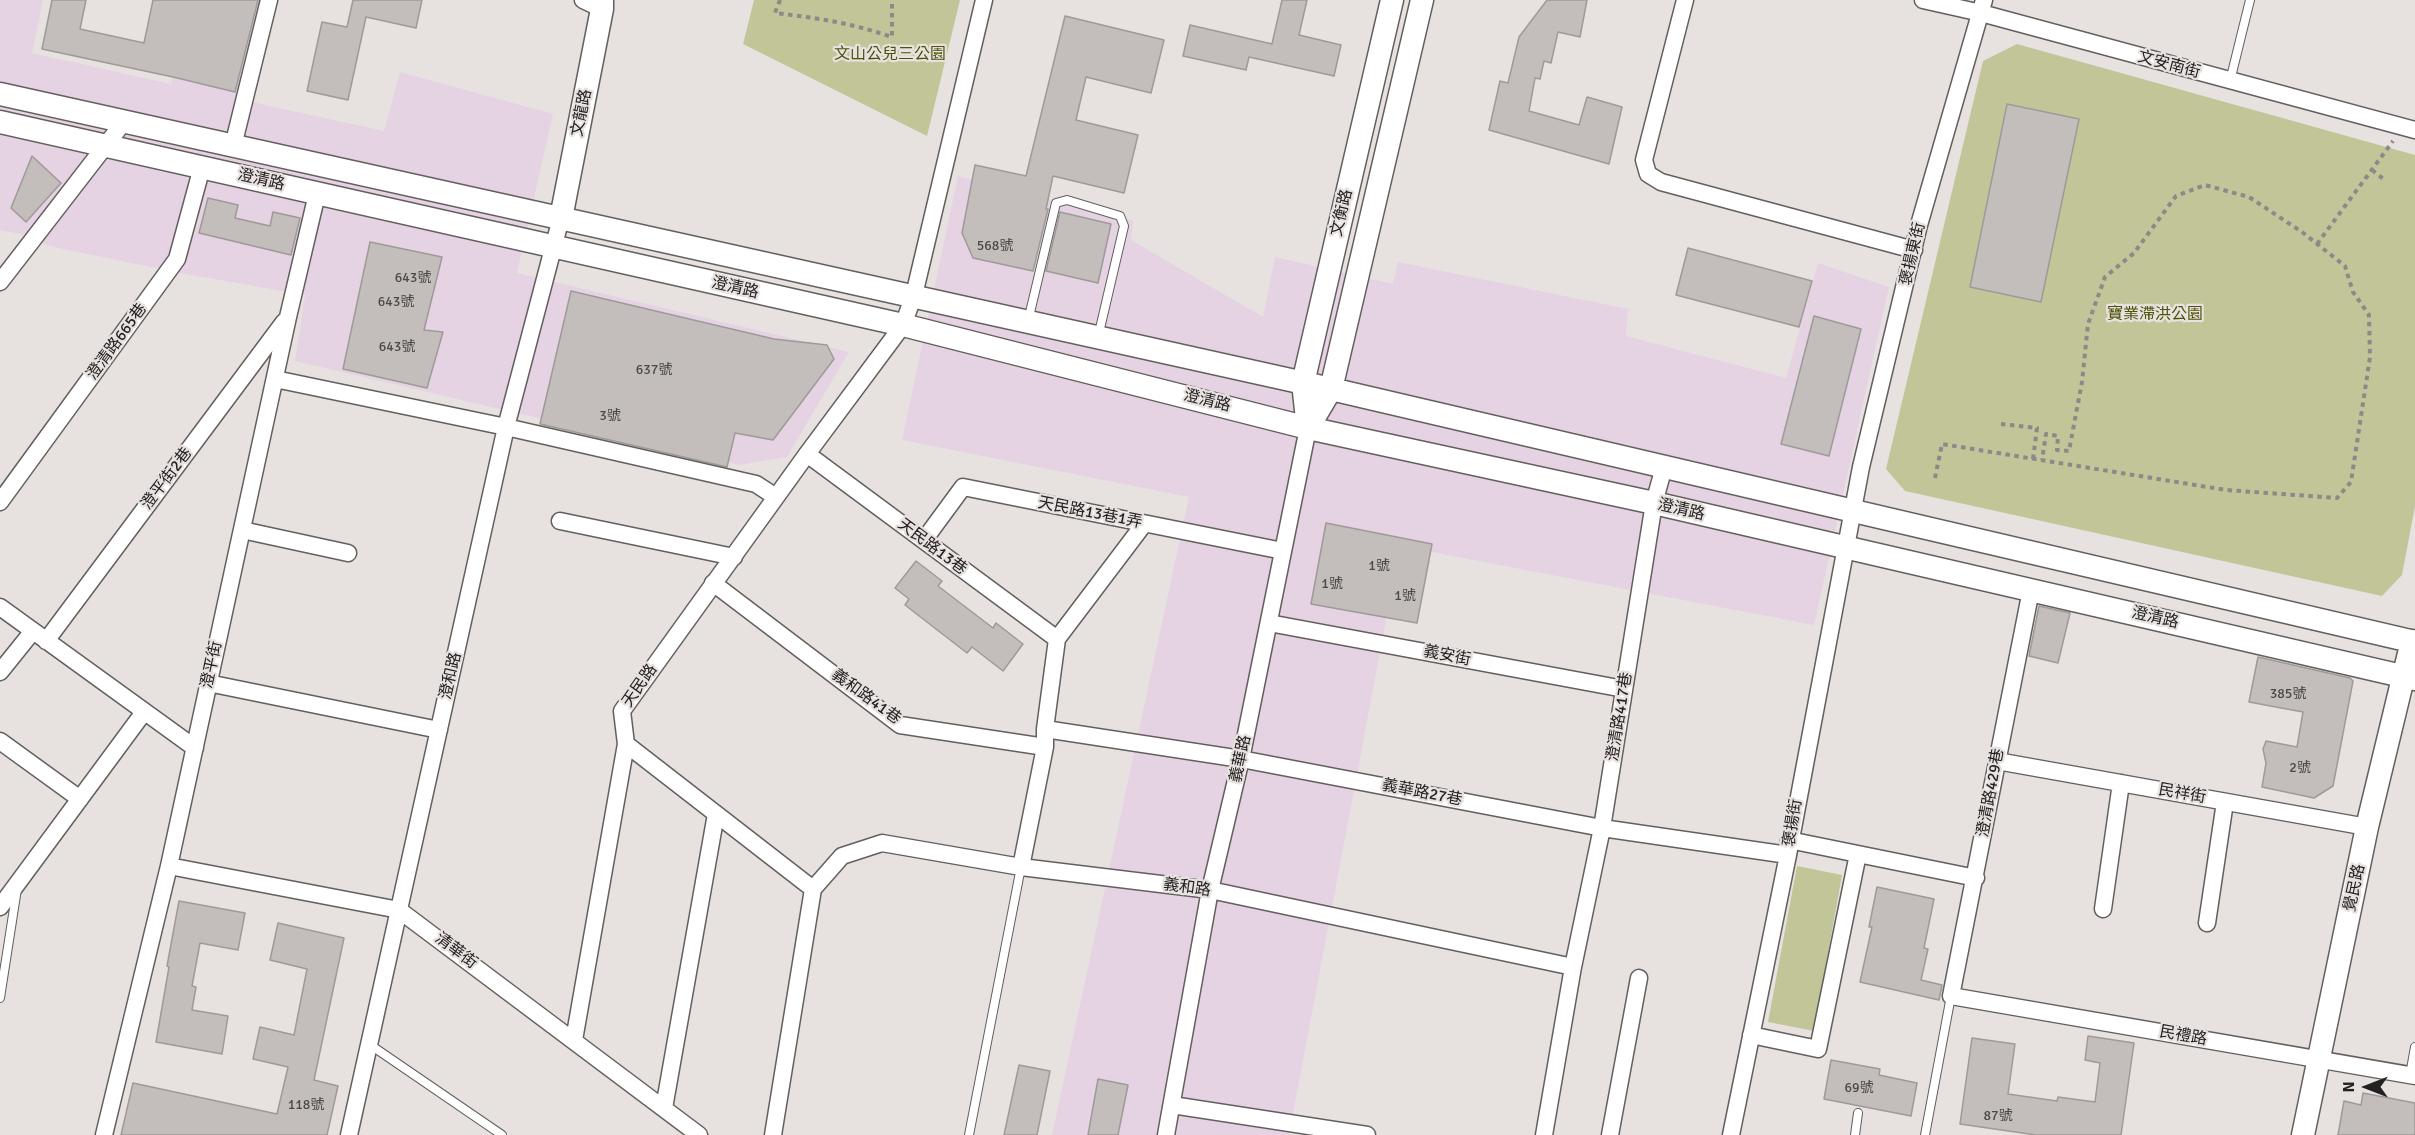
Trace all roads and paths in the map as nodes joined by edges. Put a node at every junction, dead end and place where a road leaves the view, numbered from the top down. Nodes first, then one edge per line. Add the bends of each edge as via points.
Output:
1 (269, 0) edge
2 (780, 0) edge
3 (892, 0) edge
4 (984, 0) edge
5 (1392, 0) edge
6 (1422, 0) edge
7 (1685, 0) edge
8 (1923, 0) edge
9 (2250, 0) edge
10 (599, 2) edge
11 (1982, 6) edge
12 (2229, 82) junction
13 (0, 94) edge
14 (0, 122) edge
15 (123, 123) junction
16 (2415, 130) edge
17 (2393, 141) dead end
18 (106, 145) junction
19 (233, 146) dead end
20 (202, 166) junction
21 (2372, 171) junction
22 (2386, 181) dead end
23 (317, 194) junction
24 (561, 218) junction
25 (2317, 244) junction
26 (554, 248) junction
27 (1914, 250) junction
28 (0, 282) edge
29 (914, 295) junction
30 (288, 317) junction
31 (1028, 321) junction
32 (903, 325) junction
33 (1098, 337) junction
34 (274, 379) junction
35 (1303, 383) junction
36 (1331, 389) junction
37 (2001, 424) dead end
38 (506, 427) junction
39 (1308, 428) junction
40 (807, 454) junction
41 (2033, 459) junction
42 (2042, 460) junction
43 (1664, 467) junction
44 (1935, 478) dead end
45 (776, 497) junction
46 (0, 502) edge
47 (1654, 503) junction
48 (1852, 510) junction
49 (560, 521) dead end
50 (1144, 524) junction
51 (242, 530) junction
52 (924, 540) junction
53 (1845, 548) junction
54 (1283, 551) junction
55 (348, 553) dead end
56 (734, 557) junction
57 (713, 583) junction
58 (2031, 590) junction
59 (0, 607) edge
60 (1269, 622) junction
61 (40, 636) junction
62 (1057, 639) junction
63 (2413, 639) edge
64 (0, 672) edge
65 (2410, 678) edge
66 (208, 683) junction
67 (1624, 689) junction
68 (144, 712) junction
69 (1045, 729) junction
70 (439, 730) junction
71 (0, 741) edge
72 (626, 744) junction
73 (1045, 747) junction
74 (195, 748) junction
75 (1241, 759) junction
76 (1997, 761) junction
77 (2121, 783) junction
78 (80, 800) junction
79 (2225, 802) junction
80 (716, 814) junction
81 (2367, 827) junction
82 (1602, 828) junction
83 (1789, 848) junction
84 (1858, 854) junction
85 (169, 866) junction
86 (1021, 867) junction
87 (1976, 878) junction
88 (18, 883) junction
89 (813, 889) junction
90 (1210, 890) junction
91 (0, 907) edge
92 (399, 909) junction
93 (2103, 909) dead end
94 (2207, 923) dead end
95 (1573, 967) junction
96 (1639, 978) dead end
97 (1951, 996) junction
98 (0, 998) edge
99 (1751, 1035) junction
100 (574, 1040) junction
101 (369, 1044) junction
102 (2415, 1047) edge
103 (2318, 1060) junction
104 (2413, 1076) edge
105 (1172, 1105) junction
106 (664, 1108) junction
107 (1858, 1113) dead end
108 (104, 1135) edge
109 (349, 1135) edge
110 (502, 1135) edge
111 (699, 1135) edge
112 (773, 1135) edge
113 (969, 1135) edge
114 (1166, 1135) edge
115 (1367, 1135) edge
116 (1544, 1135) edge
117 (1610, 1135) edge
118 (1731, 1135) edge
119 (1855, 1135) edge
120 (1925, 1135) edge
121 (2303, 1135) edge

1 - 19 street
2 - 3 path via 775,13 846,23 892,37
4 - 29 street, 天民路
5 - 35 main road, 文衡路
6 - 36 main road, 文衡路
7 - 27 street via 1644,160 1648,174 1661,182
8 - 11 street, 文安南街
9 - 12 lane
10 - 24 main road, 文龍路
11 - 12 street, 文安南街
11 - 27 street, 褒揚東街
12 - 16 street, 文安南街
13 - 15 main road, 澄清路
14 - 18 main road, 澄清路
15 - 18 street
15 - 24 main road, 澄清路
17 - 21 path
18 - 20 main road, 澄清路
18 - 28 street
20 - 23 main road, 澄清路
20 - 46 street, 澄清路665巷 via 177,259
21 - 22 path
21 - 25 path
23 - 26 main road, 澄清路
23 - 30 street, 澄平街
24 - 26 street, 澄和路
24 - 29 main road, 澄清路
25 - 42 path via 2249,197 2205,185 2176,196 2134,253 2105,278 2088,324 2069,451 2056,450 2058,436 2046,434
25 - 42 path via 2345,266 2353,292 2369,315 2370,357 2351,482 2337,498 2226,490
26 - 32 main road, 澄清路
26 - 38 street, 澄和路
27 - 48 street, 褒揚東街
29 - 31 main road, 澄清路
29 - 32 street, 天民路
30 - 34 street, 澄平街
30 - 61 street, 澄平街2巷
31 - 33 main road, 澄清路
31 - 33 lane via 1056,203 1067,200 1120,216 1124,226
32 - 39 main road, 澄清路
32 - 40 street, 天民路
33 - 35 main road, 澄清路
34 - 38 street
34 - 51 street, 澄平街
35 - 36 main road, 澄清路
35 - 39 main road, 文衡路
36 - 39 main road, 義華路
36 - 43 main road, 澄清路
37 - 41 path via 2037,428
38 - 45 street via 756,484
38 - 70 street, 澄和路
39 - 47 main road, 澄清路
39 - 54 street, 義華路
40 - 45 street, 天民路
40 - 52 street, 天民路13巷
41 - 42 path
41 - 44 path via 1942,444
43 - 47 street, 澄清路417巷
43 - 48 main road, 澄清路
45 - 56 street, 天民路
47 - 53 main road, 澄清路
47 - 67 street, 澄清路417巷
48 - 53 street, 褒揚街
48 - 63 main road, 澄清路
49 - 56 street
50 - 52 street, 天民路13巷1弄 via 963,488
50 - 54 street, 天民路13巷1弄
50 - 62 street
51 - 55 street
51 - 66 street, 澄平街
52 - 62 street, 天民路13巷
53 - 58 main road, 澄清路
53 - 83 street, 褒揚街
54 - 60 street, 義華路
56 - 57 street, 天民路
57 - 72 street, 天民路 via 622,711
57 - 73 street, 義和路41巷 via 900,725
58 - 65 main road, 澄清路
58 - 76 street, 澄清路429巷
59 - 61 street
60 - 67 street, 義安街
60 - 75 street, 義華路
61 - 64 street, 澄平街2巷
61 - 68 street
62 - 69 street
63 - 65 main road, 覺民路
65 - 81 main road, 覺民路
66 - 70 street
66 - 74 street, 澄平街
67 - 82 street, 澄清路417巷
68 - 74 street
68 - 78 street
69 - 73 street
69 - 75 street, 義華路27巷
70 - 92 street, 澄和路
71 - 78 street
72 - 80 street
72 - 100 street, 天民路
73 - 86 street
74 - 85 street, 澄平街
75 - 82 street, 義華路27巷
75 - 90 street, 義華路
76 - 77 street, 民祥街
76 - 87 street, 澄清路429巷
77 - 79 street, 民祥街
77 - 93 street
78 - 88 street
79 - 81 street, 民祥街
79 - 94 street
80 - 89 street
80 - 106 street
81 - 103 main road, 覺民路
82 - 83 street, 義華路27巷
82 - 95 street, 澄清路417巷
83 - 84 street, 義華路27巷
83 - 99 street, 褒揚街
84 - 87 street, 義華路27巷
84 - 99 street via 1818,1049
85 - 92 street, 清華街
85 - 108 street, 澄平街
86 - 89 street, 義和路 via 882,843 842,856
86 - 90 street, 義和路
86 - 113 lane
87 - 97 street, 澄清路429巷
88 - 91 street
88 - 98 lane
89 - 112 street
90 - 95 street, 義和路
90 - 105 street, 義華路
92 - 100 street, 清華街
92 - 101 street, 澄和路
95 - 116 street, 澄清路417巷
96 - 117 street
97 - 103 street, 民禮路
97 - 120 lane
99 - 118 street, 褒揚街
100 - 106 street, 清華街
101 - 109 street, 澄和路
101 - 110 lane
102 - 104 lane
103 - 104 street, 民禮路
103 - 121 main road, 覺民路
105 - 114 street, 義華路
105 - 115 street
106 - 111 street, 清華街
107 - 119 lane

